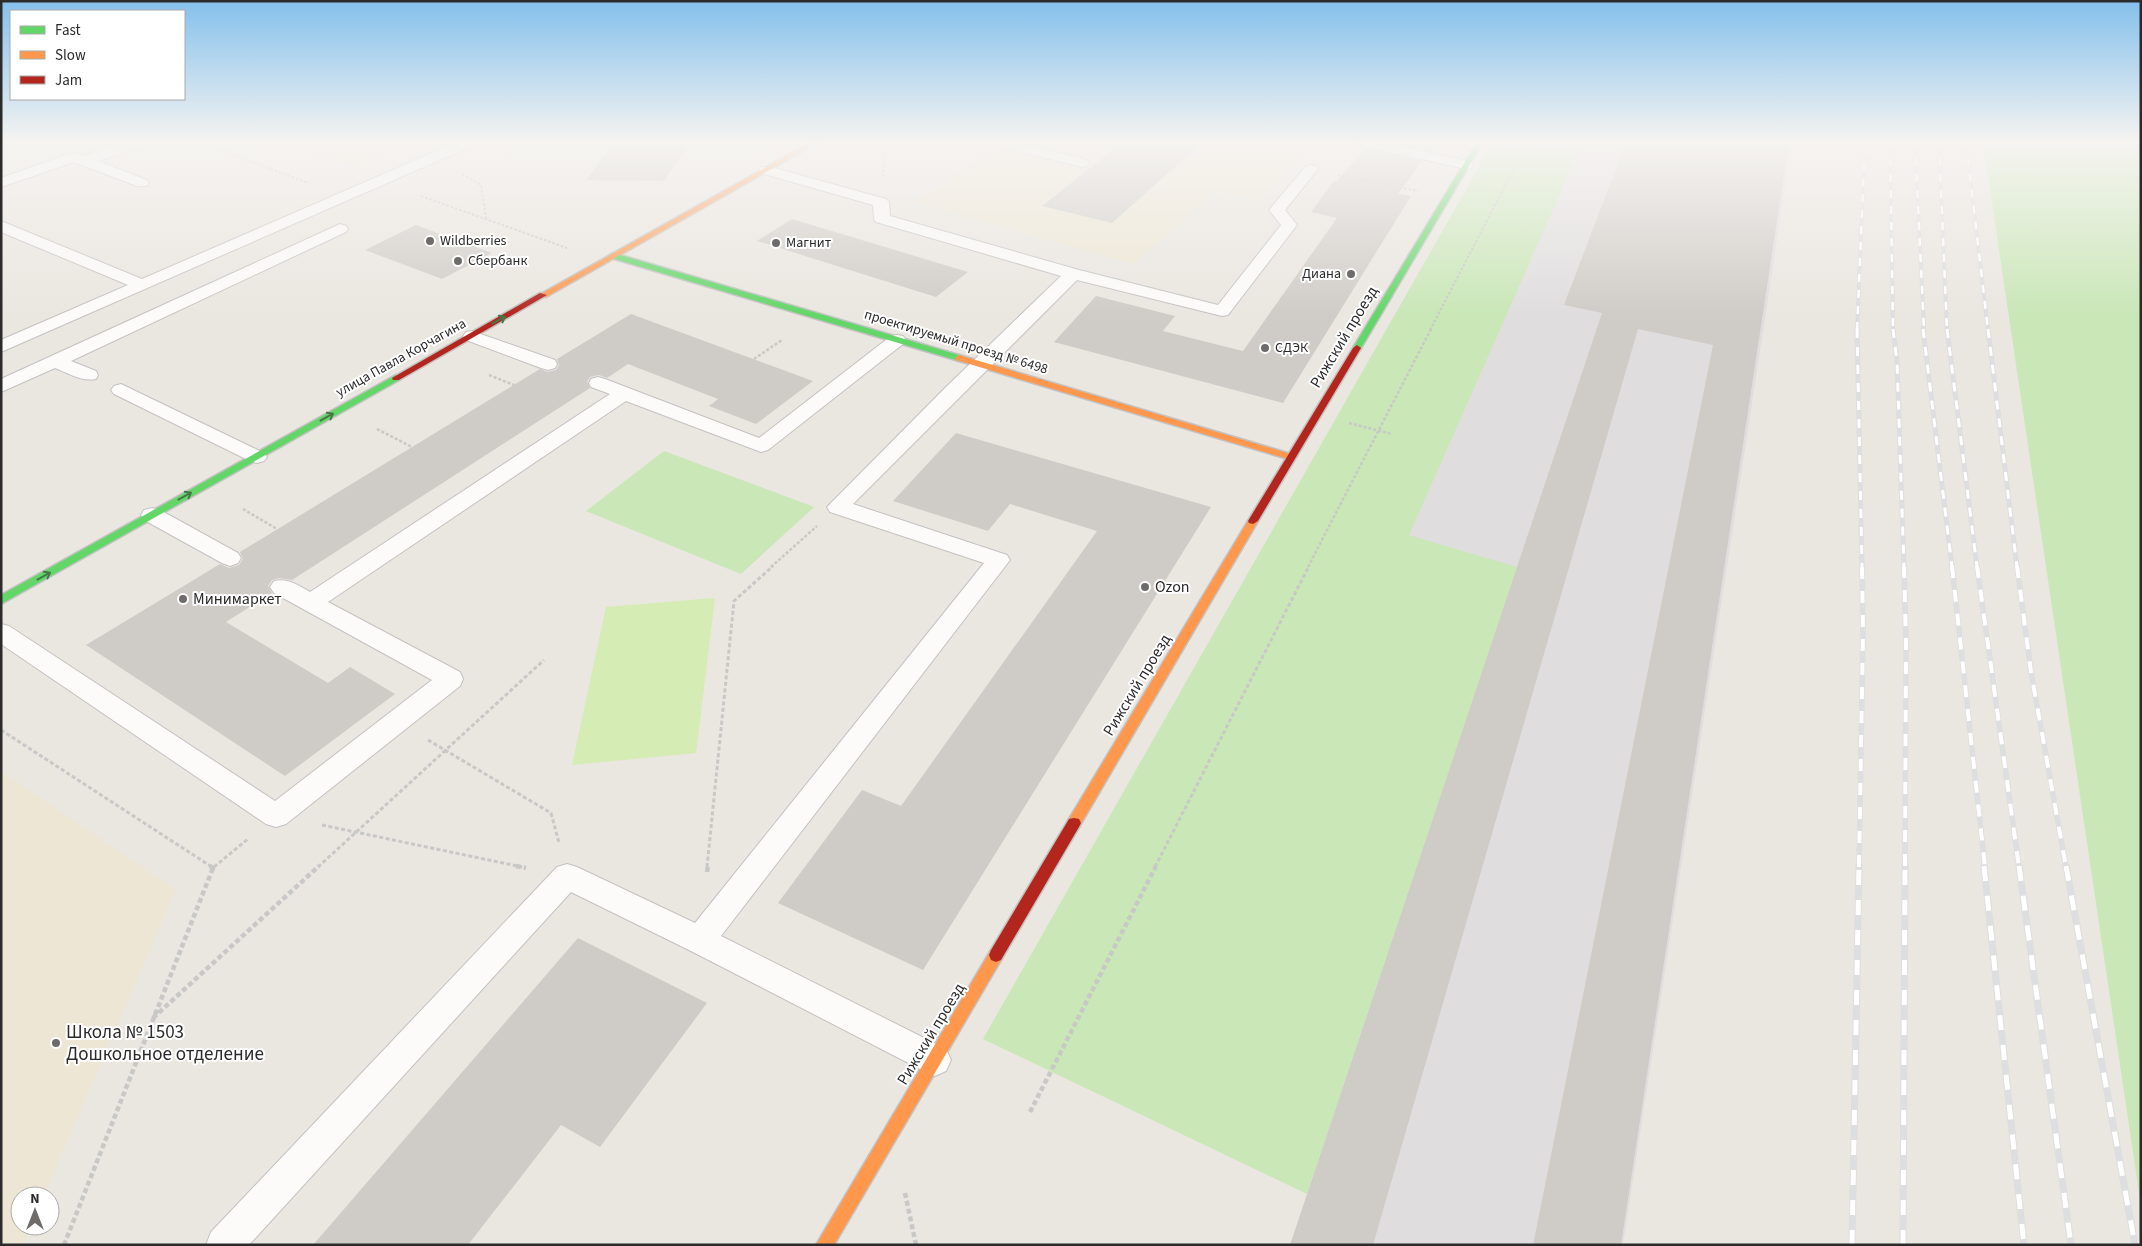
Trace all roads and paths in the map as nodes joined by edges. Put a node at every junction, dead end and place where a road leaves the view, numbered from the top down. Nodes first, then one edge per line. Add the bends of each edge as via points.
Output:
1 (336, 200) edge
2 (432, 200) edge
3 (483, 200) edge
4 (713, 200) edge
5 (874, 200) edge
6 (1285, 200) edge
7 (1444, 200) edge
8 (1498, 200) edge
9 (881, 202) joint
10 (486, 218) junction
11 (1, 226) edge
12 (340, 230) dead end
13 (568, 248) dead end
14 (614, 256) junction
15 (1073, 274) junction
16 (142, 285) junction
17 (472, 336) junction
18 (782, 340) dead end
19 (897, 340) junction
20 (1, 347) edge
21 (754, 359) dead end
22 (55, 361) junction
23 (548, 364) dead end
24 (980, 365) junction
25 (486, 373) dead end
26 (89, 375) dead end
27 (598, 383) dead end
28 (514, 385) dead end
29 (1, 386) edge
30 (120, 390) dead end
31 (625, 393) junction
32 (1344, 421) dead end
33 (376, 430) dead end
34 (1378, 430) junction
35 (1392, 434) dead end
36 (412, 447) dead end
37 (257, 457) junction
38 (1291, 457) junction
39 (838, 507) junction
40 (243, 509) dead end
41 (152, 515) junction
42 (277, 529) dead end
43 (230, 558) dead end
44 (282, 587) dead end
45 (1, 600) edge
46 (311, 602) junction
47 (1, 632) edge
48 (544, 660) dead end
49 (397, 722) junction
50 (1, 730) edge
51 (445, 750) junction
52 (276, 816) junction
53 (356, 832) junction
54 (213, 868) junction
55 (567, 876) junction
56 (706, 882) dead end
57 (700, 940) junction
58 (153, 1018) junction
59 (935, 1060) junction
60 (1030, 1112) dead end
61 (905, 1193) dead end
62 (64, 1245) edge
63 (224, 1245) edge
64 (824, 1245) edge
65 (916, 1245) edge

1 - 16 lane
2 - 10 path
3 - 10 path
4 - 14 street, улица Павла Корчагина
5 - 9 lane
6 - 15 lane via 1277,210 1288,225 1222,311
7 - 38 street, Рижский проезд
8 - 34 path
9 - 15 lane via 882,219
10 - 13 path
11 - 16 lane
12 - 22 lane
17 -> 14 street, улица Павла Корчагина
14 - 19 street, проектируемый проезд № 6498
15 - 24 lane
16 - 20 lane
17 - 23 lane
37 -> 17 street, улица Павла Корчагина
18 - 21 path
19 - 24 street, проектируемый проезд № 6498
19 - 31 lane via 761,446
22 - 26 lane
22 - 29 lane
24 - 38 street, проектируемый проезд № 6498
24 - 39 lane
25 - 28 path
27 - 31 lane
30 - 37 lane
31 - 46 lane
32 - 34 path
33 - 36 path
34 - 35 path
34 - 60 path
41 -> 37 street, улица Павла Корчагина
38 - 59 street, Рижский проезд
39 - 56 path via 734,601
39 - 57 lane via 999,560
40 - 42 path
41 - 43 lane
45 -> 41 street, улица Павла Корчагина
44 - 46 lane
46 - 49 lane via 450,679
47 - 52 lane
48 - 51 path
49 - 51 path
49 - 52 lane
50 - 54 path
51 - 53 path
51 - 55 path via 551,813
52 - 53 path
52 - 54 path
53 - 55 path
53 - 58 path
54 - 58 path
55 - 57 lane
55 - 63 lane
57 - 59 lane
58 - 62 path
59 - 64 street, Рижский проезд
61 - 65 path

